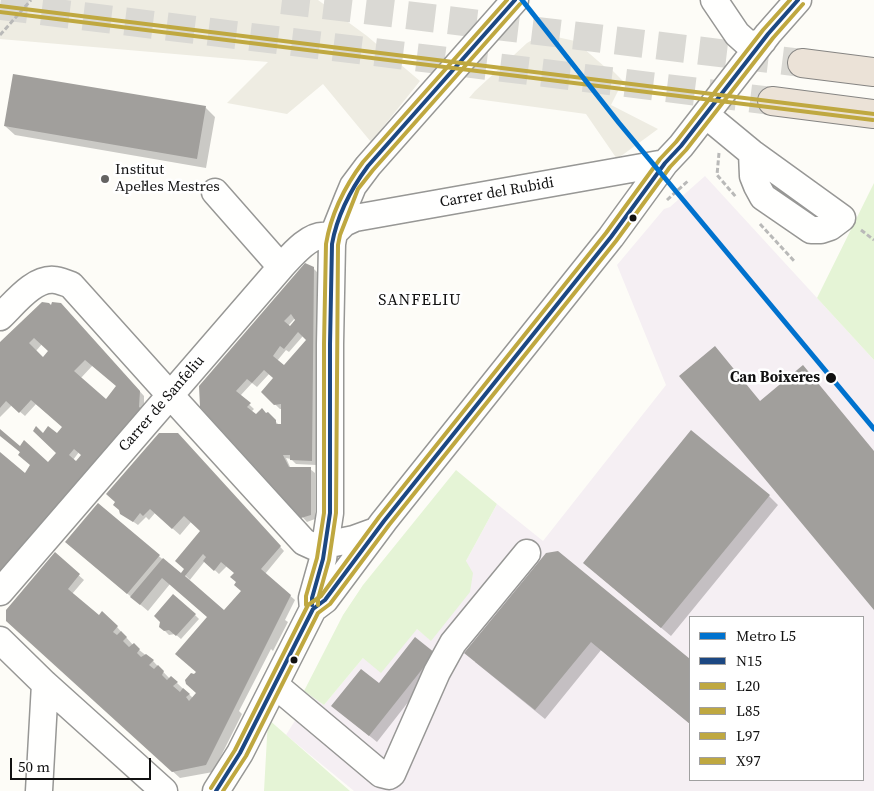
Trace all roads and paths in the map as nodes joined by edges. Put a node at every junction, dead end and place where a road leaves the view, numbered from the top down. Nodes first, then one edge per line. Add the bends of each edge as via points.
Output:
1 (31, 0) edge
2 (516, 0) edge
3 (714, 0) edge
4 (798, 0) edge
5 (0, 35) edge
6 (763, 41) junction
7 (802, 63) tunnel mouth
8 (874, 72) edge
9 (772, 101) tunnel mouth
10 (874, 114) edge
11 (706, 115) junction
12 (719, 150) dead end
13 (752, 153) dead end
14 (665, 163) junction
15 (717, 176) dead end
16 (689, 180) dead end
17 (215, 192) dead end
18 (672, 196) dead end
19 (333, 238) junction
20 (281, 266) junction
21 (0, 317) edge
22 (170, 395) junction
23 (376, 531) junction
24 (325, 544) junction
25 (527, 553) dead end
26 (0, 592) edge
27 (313, 609) junction
28 (0, 640) edge
29 (45, 684) junction
30 (275, 685) junction
31 (397, 784) edge
32 (38, 791) edge
33 (164, 791) edge
34 (216, 791) edge

1 - 5 path
2 - 19 street via 368,166 354,186
3 - 6 street via 742,40 754,44
4 - 6 street
6 - 11 street
7 - 8 highway
9 - 10 highway
11 - 13 street
11 - 14 street
12 - 15 path
14 - 19 street, Carrer del Rubidi via 355,218 344,223
14 - 23 street
16 - 18 path
17 - 20 street
19 - 20 street, Carrer de Sanfeliu via 315,236
19 - 24 street via 330,514
20 - 22 street, Carrer de Sanfeliu
21 - 22 street via 41,282 54,280 71,284
22 - 24 street via 304,542 315,547
22 - 26 street, Carrer de Sanfeliu
23 - 24 street
23 - 27 street via 325,600
24 - 27 street via 312,598
25 - 31 street via 453,643 392,774
27 - 30 street
28 - 29 street
29 - 32 street
29 - 33 street
30 - 31 street
30 - 34 street

